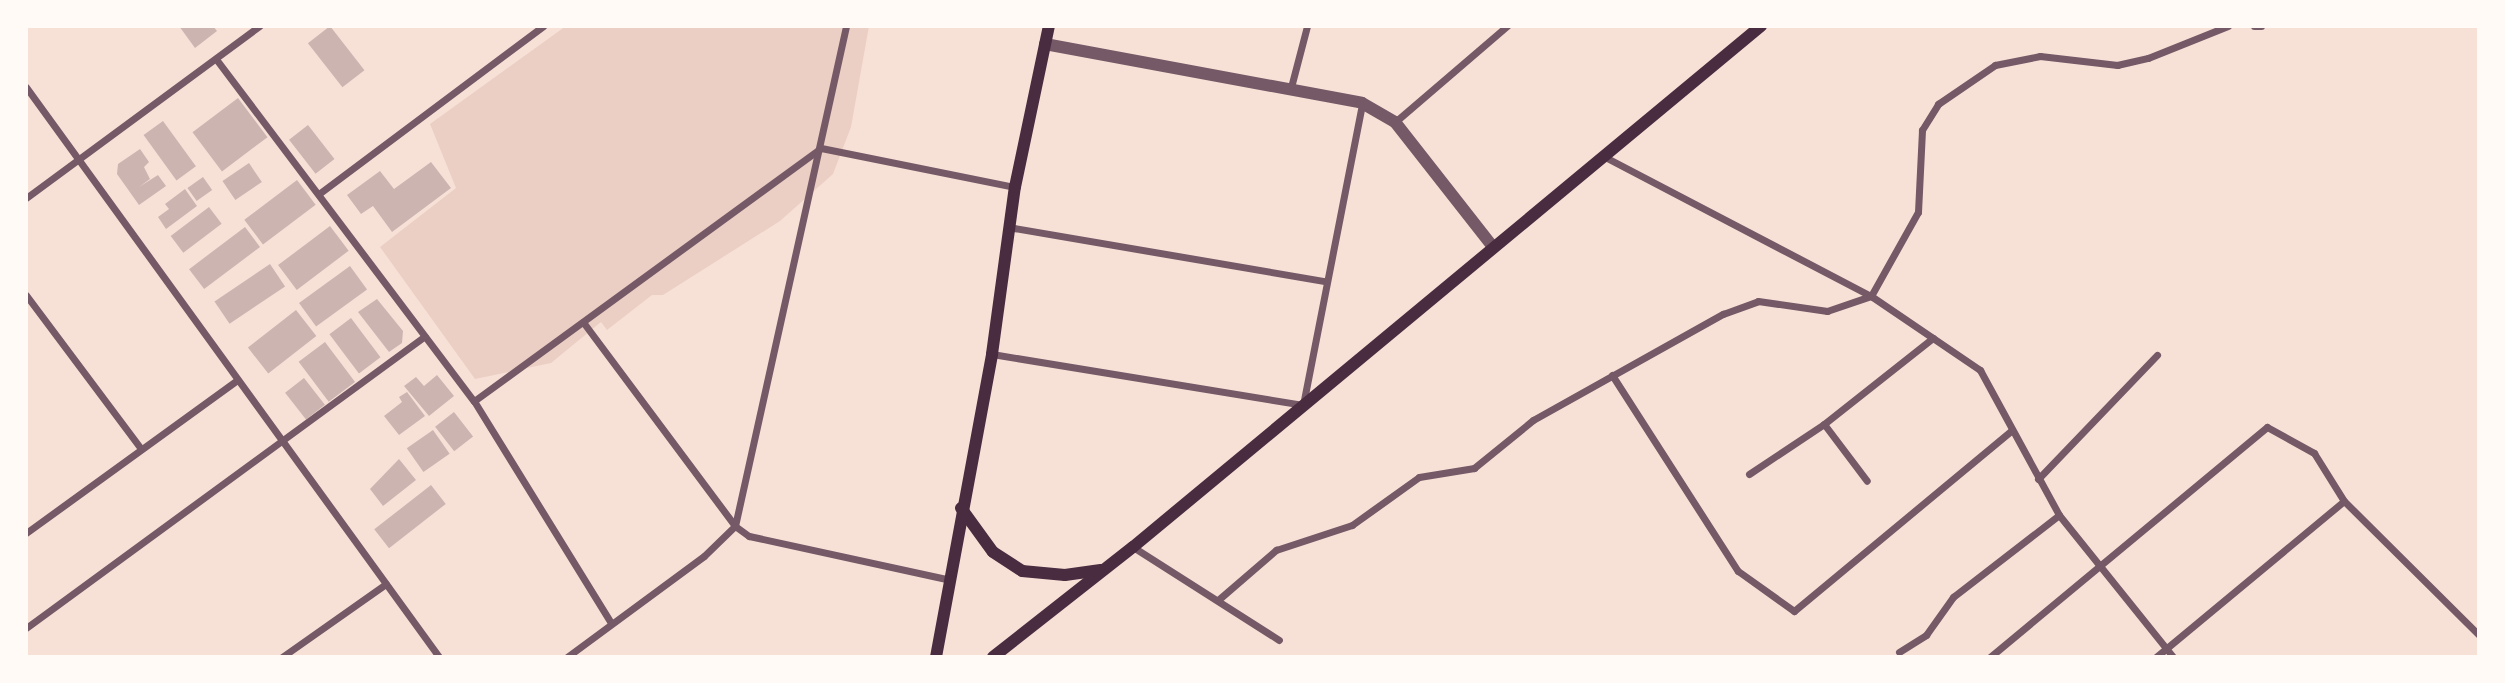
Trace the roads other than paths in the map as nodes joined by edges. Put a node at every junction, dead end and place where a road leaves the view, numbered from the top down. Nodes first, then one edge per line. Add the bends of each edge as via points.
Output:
1 (259, 26) edge
2 (543, 26) edge
3 (846, 26) edge
4 (1049, 26) edge
5 (1307, 26) edge
6 (1507, 26) edge
7 (1761, 26) edge
8 (2228, 26) edge
9 (2254, 26) edge
10 (2260, 26) edge
11 (1045, 44) junction
12 (216, 59) junction
13 (26, 87) edge
14 (1290, 92) junction
15 (1363, 103) junction
16 (1395, 122) junction
17 (821, 148) junction
18 (1605, 157) junction
19 (78, 158) junction
20 (1015, 187) junction
21 (320, 192) junction
22 (26, 198) edge
23 (1008, 227) junction
24 (1493, 247) junction
25 (1324, 281) junction
26 (26, 295) edge
27 (1871, 296) junction
28 (583, 322) junction
29 (425, 336) junction
30 (1933, 338) junction
31 (992, 354) junction
32 (2157, 355) dead end
33 (1612, 375) junction
34 (237, 380) junction
35 (474, 401) junction
36 (1303, 405) junction
37 (1824, 425) junction
38 (2012, 430) junction
39 (283, 442) junction
40 (141, 449) junction
41 (1749, 474) dead end
42 (2038, 479) junction
43 (1867, 481) dead end
44 (2344, 500) junction
45 (961, 508) junction
46 (2059, 515) junction
47 (735, 526) junction
48 (26, 533) edge
49 (1133, 547) junction
50 (2098, 568) junction
51 (1105, 569) junction
52 (947, 579) junction
53 (386, 584) junction
54 (1218, 600) junction
55 (611, 623) junction
56 (26, 628) edge
57 (2479, 635) edge
58 (1279, 640) dead end
59 (2166, 648) junction
60 (1899, 652) dead end
61 (282, 657) edge
62 (439, 657) edge
63 (567, 657) edge
64 (936, 657) edge
65 (993, 657) edge
66 (1990, 657) edge
67 (2156, 657) edge
68 (2173, 657) edge

1 - 12 street
2 - 21 street
3 - 17 street
4 - 11 main road
5 - 14 street
6 - 16 street
7 - 18 main road
8 - 27 street via 2148,58 2117,65 2040,56 1995,65 1938,104 1922,130 1918,212
9 - 10 street
11 - 14 street
11 - 20 main road
12 - 19 street
12 - 21 street
13 - 19 street
14 - 15 street
15 - 16 street
15 - 25 street
16 - 24 street
17 - 20 street
17 - 28 street
17 - 47 street
18 - 24 main road
18 - 27 street
19 - 22 street
19 - 34 street
20 - 23 main road
21 - 29 street
23 - 25 street
23 - 31 main road
24 - 36 main road
25 - 36 street
26 - 40 street
27 - 30 street
27 - 33 street via 1827,311 1758,301 1723,314
28 - 35 street
28 - 47 street
29 - 35 street
29 - 39 street
30 - 37 street
30 - 38 street via 1980,370
31 - 36 street
31 - 45 main road
32 - 42 street
33 - 38 street via 1738,572 1794,611
33 - 54 street via 1533,419 1474,468 1419,477 1352,525 1276,550
34 - 39 street
34 - 40 street
35 - 55 street
36 - 49 main road
37 - 41 street
37 - 43 street
38 - 42 street
39 - 53 street
39 - 56 street
40 - 48 street
42 - 46 street
44 - 50 street via 2314,453 2267,427
44 - 57 street
44 - 59 street
45 - 51 main road via 993,552 1022,571 1065,575
45 - 52 main road
46 - 50 street
46 - 60 street via 1952,597 1926,635
47 - 52 street via 749,536
47 - 55 street via 704,556
49 - 51 main road
49 - 54 street
50 - 59 street
50 - 66 street
51 - 65 main road
52 - 64 main road
53 - 61 street
53 - 62 street
54 - 58 street
55 - 63 street
59 - 67 street
59 - 68 street

